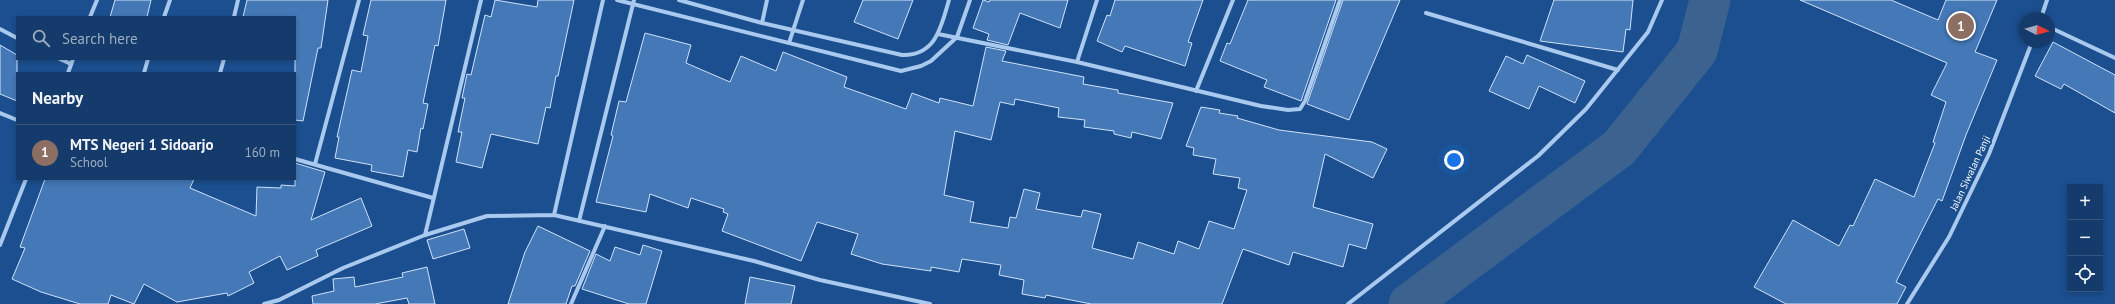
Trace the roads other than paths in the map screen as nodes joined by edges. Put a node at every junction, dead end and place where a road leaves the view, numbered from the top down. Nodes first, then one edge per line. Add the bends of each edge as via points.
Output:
1 (97, 0) edge
2 (170, 0) edge
3 (238, 0) edge
4 (359, 0) edge
5 (481, 0) edge
6 (603, 0) edge
7 (617, 0) edge
8 (679, 0) edge
9 (767, 0) edge
10 (803, 0) edge
11 (949, 0) edge
12 (970, 0) edge
13 (1097, 0) edge
14 (1233, 0) edge
15 (1340, 0) edge
16 (1662, 0) edge
17 (2047, 0) edge
18 (634, 2) edge
19 (2043, 12) edge
20 (1426, 13) dead end
21 (90, 16) edge
22 (164, 16) edge
23 (234, 16) edge
24 (762, 23) junction
25 (793, 29) junction
26 (0, 30) edge
27 (2055, 30) edge
28 (938, 34) junction
29 (957, 37) junction
30 (16, 38) edge
31 (789, 43) junction
32 (2030, 48) edge
33 (2115, 58) edge
34 (62, 60) edge
35 (73, 60) edge
36 (148, 60) edge
37 (224, 60) edge
38 (1077, 62) junction
39 (71, 64) junction
40 (1618, 70) junction
41 (68, 72) edge
42 (144, 72) edge
43 (220, 72) edge
44 (1196, 91) junction
45 (0, 113) edge
46 (16, 120) edge
47 (296, 158) edge
48 (315, 164) junction
49 (26, 180) edge
50 (433, 198) junction
51 (554, 215) junction
52 (579, 221) junction
53 (605, 226) junction
54 (425, 235) junction
55 (0, 245) edge
56 (264, 304) edge
57 (571, 304) edge
58 (930, 304) edge
59 (1348, 304) edge
60 (1907, 304) edge

1 - 21 street
2 - 22 street
3 - 23 street
4 - 48 street
5 - 50 street
6 - 51 street
7 - 18 street
8 - 24 street
9 - 24 street
10 - 25 street
11 - 28 street
12 - 29 street
13 - 38 street
14 - 44 street
15 - 44 street via 1305,102 1300,109 1261,106
16 - 40 street via 1648,32
17 - 19 street
18 - 31 street
18 - 52 street
20 - 40 street
24 - 25 street
25 - 28 street via 902,55 922,53
25 - 31 street
26 - 30 street
27 - 33 street
28 - 29 street
29 - 31 street via 932,61 902,71
29 - 38 street
32 - 60 street, Jalan Siwalan Panji via 1989,154 1949,237
34 - 39 street
35 - 39 street
36 - 42 street
37 - 43 street
38 - 44 street
39 - 41 street
40 - 59 street via 1586,109 1538,156
45 - 46 street
47 - 48 street
48 - 50 street
49 - 55 street
50 - 54 street
51 - 52 street
51 - 54 street via 487,216
52 - 53 street
53 - 57 street
53 - 58 street via 754,261 820,280
54 - 56 street

